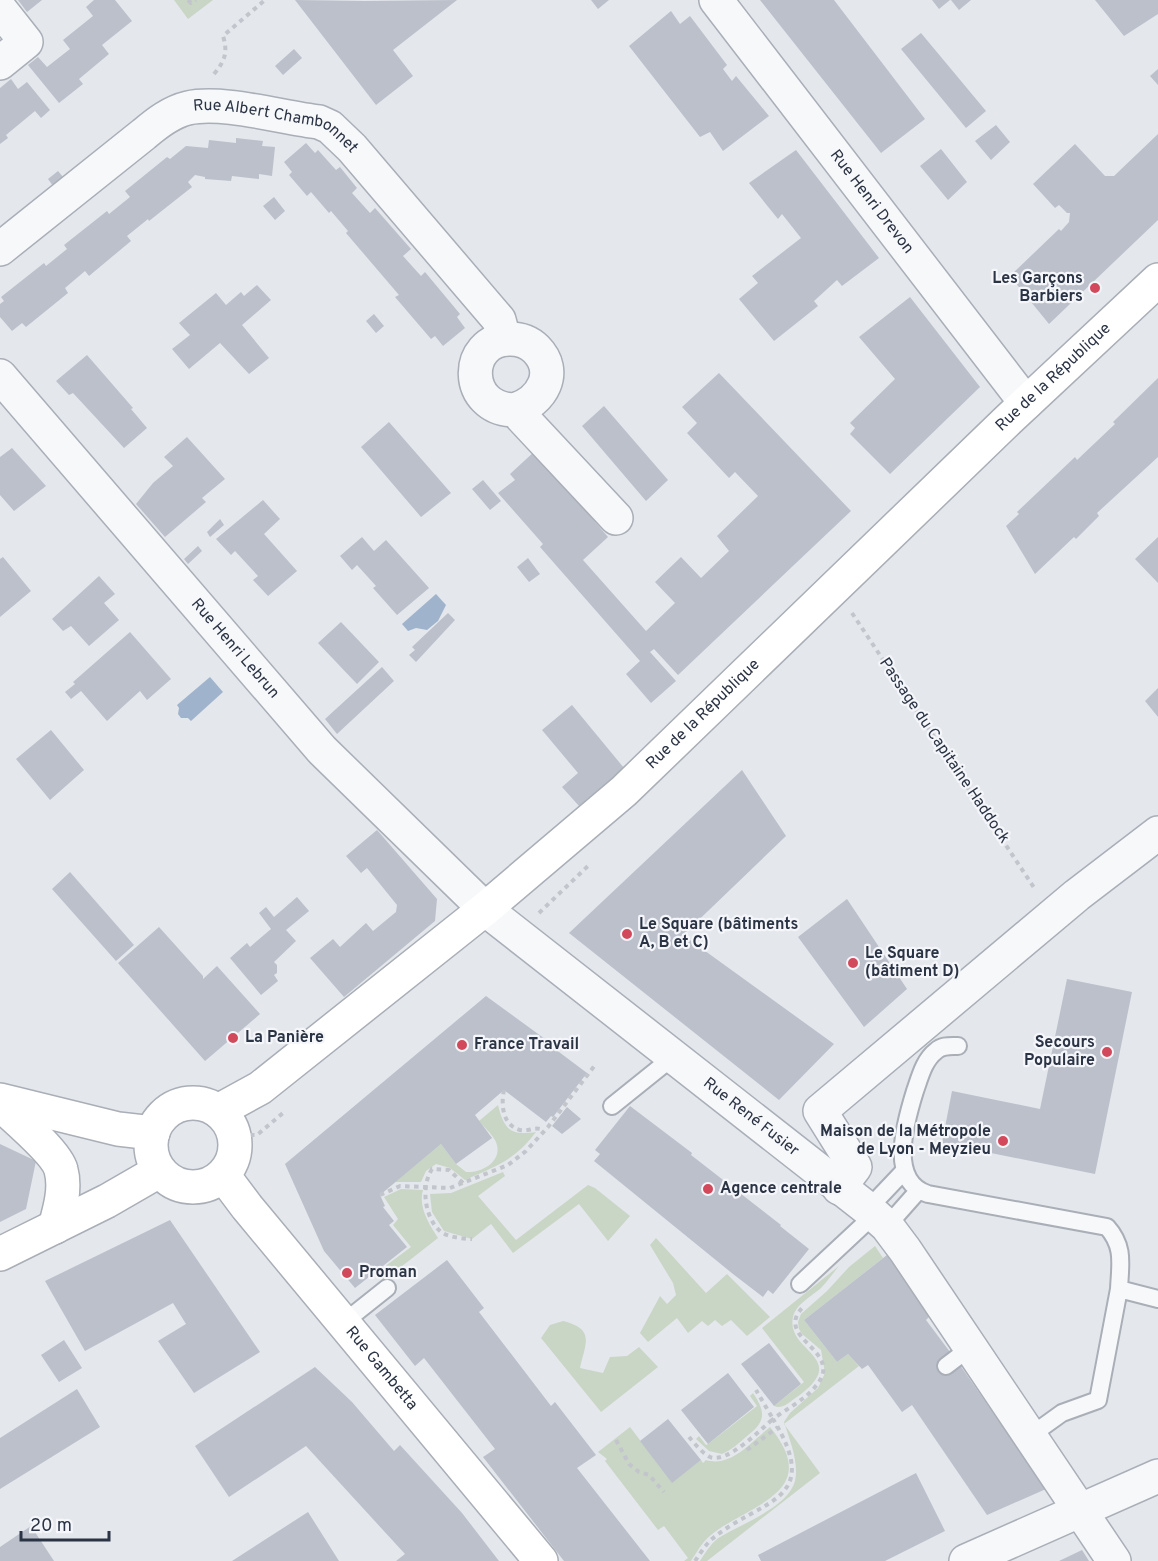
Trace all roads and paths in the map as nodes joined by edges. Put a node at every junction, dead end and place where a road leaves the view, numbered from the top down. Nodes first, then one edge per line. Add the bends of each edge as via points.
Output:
1 (188, 0) edge
2 (196, 0) edge
3 (265, 0) edge
4 (716, 0) edge
5 (0, 9) edge
6 (0, 63) edge
7 (187, 108) junction
8 (0, 249) edge
9 (1158, 280) edge
10 (504, 339) junction
11 (0, 376) edge
12 (1026, 403) junction
13 (515, 410) junction
14 (616, 518) dead end
15 (835, 588) junction
16 (1158, 833) edge
17 (485, 909) junction
18 (1053, 915) junction
19 (958, 1046) dead end
20 (673, 1057) junction
21 (595, 1065) dead end
22 (504, 1090) dead end
23 (0, 1102) edge
24 (612, 1106) dead end
25 (218, 1111) junction
26 (543, 1130) junction
27 (153, 1132) junction
28 (905, 1170) junction
29 (159, 1171) junction
30 (224, 1175) junction
31 (463, 1183) junction
32 (425, 1186) junction
33 (839, 1188) junction
34 (918, 1191) junction
35 (380, 1195) dead end
36 (876, 1217) junction
37 (55, 1227) junction
38 (472, 1239) dead end
39 (0, 1254) edge
40 (800, 1284) dead end
41 (387, 1288) dead end
42 (1119, 1289) junction
43 (1158, 1299) edge
44 (810, 1302) dead end
45 (343, 1323) junction
46 (756, 1390) dead end
47 (773, 1419) junction
48 (778, 1426) junction
49 (1030, 1436) junction
50 (689, 1437) dead end
51 (616, 1440) dead end
52 (747, 1450) dead end
53 (1158, 1476) edge
54 (664, 1492) dead end
55 (1081, 1511) junction
56 (541, 1561) edge
57 (695, 1561) edge
58 (966, 1561) edge
59 (1114, 1561) edge

1 - 2 path
3 - 7 path via 223,36 225,58
4 - 12 street, Rue Henri Drevon
5 - 6 street via 26,42
7 - 8 street, Rue Albert Chambonnet via 165,117
7 - 10 street, Rue Albert Chambonnet via 210,105 330,127 499,320
9 - 12 main road, Rue de la République
10 - 13 street via 478,358 475,380 478,391 494,406
10 - 13 street via 526,342 536,348 546,368 546,380 536,399
11 - 17 street, Rue Henri Lebrun via 322,750
12 - 15 main road, Rue de la République
13 - 14 street
15 - 17 main road, Rue de la République via 624,791
15 - 18 path, Passage du Capitaine Haddock
16 - 18 street
17 - 20 street, Rue René Fusier
17 - 25 main road, Rue de la République via 260,1088
18 - 33 street via 820,1111 855,1167
19 - 28 lane via 936,1050 922,1070 904,1132
20 - 24 lane
20 - 33 street, Rue René Fusier
21 - 26 path
22 - 26 path via 504,1115 510,1124 519,1130
23 - 27 main road via 118,1129
23 - 37 main road via 44,1145 61,1169 62,1200
25 - 27 main road via 200,1104 180,1105 168,1111
25 - 30 main road via 226,1117 235,1135 236,1150
26 - 31 path via 508,1165
27 - 29 main road via 151,1146
28 - 34 lane
28 - 36 lane
29 - 30 main road via 170,1181 198,1188
29 - 37 main road
30 - 45 main road, Rue Gambetta
31 - 32 path via 450,1188
31 - 32 path via 449,1170 432,1168
32 - 35 path via 400,1186
32 - 38 path via 429,1215 441,1232
33 - 36 street, Rue René Fusier
34 - 36 lane
34 - 42 lane via 1107,1227 1120,1248
36 - 40 lane
36 - 49 street, Rue René Fusier via 905,1250 958,1356
37 - 39 main road
41 - 45 lane
42 - 43 lane
42 - 49 lane via 1098,1400 1062,1413
44 - 47 path via 795,1322 802,1340 819,1354 822,1371 815,1387
45 - 56 main road, Rue Gambetta
46 - 47 path
47 - 48 path
47 - 50 path via 720,1459 710,1457
48 - 52 path
48 - 57 path via 792,1458 789,1486 767,1506 710,1540
49 - 55 street, Rue René Fusier
51 - 54 path via 629,1464 649,1474
53 - 55 street
55 - 58 street
55 - 59 street, Rue René Fusier

